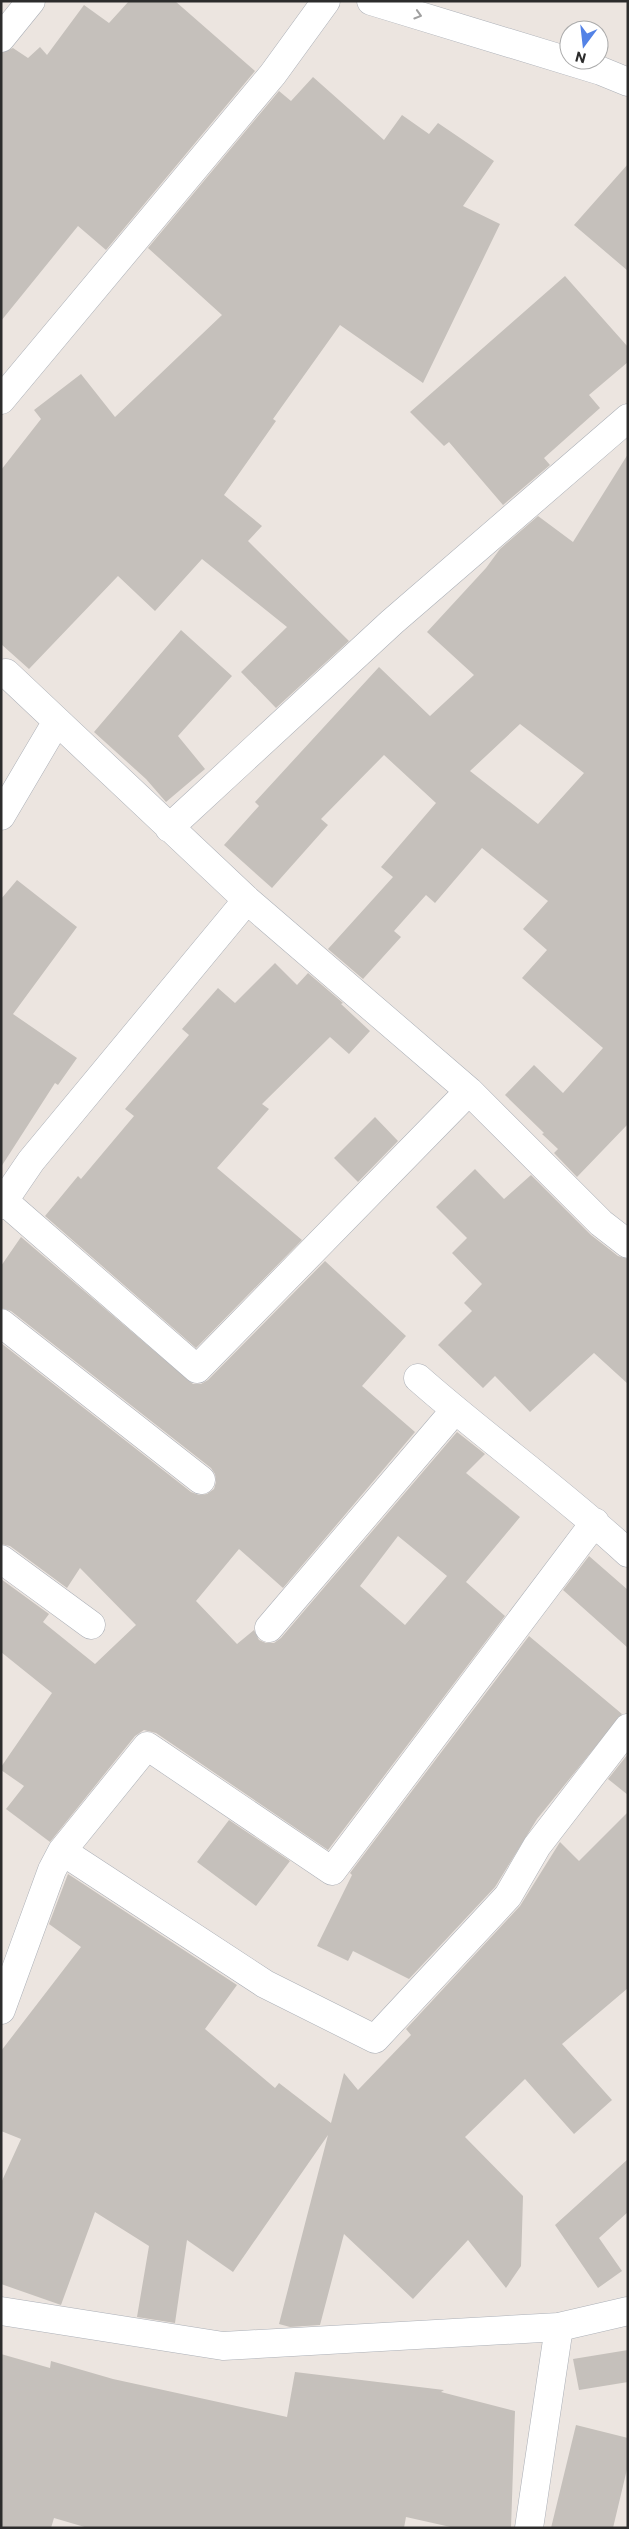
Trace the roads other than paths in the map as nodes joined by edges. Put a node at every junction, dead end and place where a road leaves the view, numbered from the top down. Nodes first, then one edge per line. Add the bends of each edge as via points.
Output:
1 (31, 1) edge
2 (326, 1) edge
3 (371, 1) edge
4 (1, 38) edge
5 (628, 82) edge
6 (1, 400) edge
7 (628, 418) edge
8 (6, 673) dead end
9 (57, 721) junction
10 (1, 816) edge
11 (169, 828) junction
12 (247, 900) junction
13 (469, 1091) junction
14 (2, 1203) edge
15 (628, 1244) edge
16 (1, 1323) edge
17 (418, 1378) dead end
18 (455, 1410) junction
19 (201, 1480) dead end
20 (595, 1522) junction
21 (628, 1553) edge
22 (1, 1559) edge
23 (91, 1625) dead end
24 (269, 1628) dead end
25 (628, 1728) edge
26 (62, 1852) junction
27 (1, 2010) edge
28 (1, 2311) edge
29 (628, 2311) edge
30 (559, 2327) junction
31 (529, 2528) edge

1 - 4 street
2 - 6 street via 273,74
3 -> 5 street
7 - 11 street via 392,622
8 - 9 street
9 - 10 street
9 - 11 street
11 - 12 street
12 - 13 street
12 - 14 street via 31,1161
13 - 14 street via 197,1369
13 - 15 street via 601,1223
16 - 19 street
17 - 18 street
18 - 20 street
18 - 24 street
20 - 21 street
20 - 26 street via 332,1871 147,1746
22 - 23 street
25 - 26 street via 537,1846 508,1896 375,2040 264,1984
26 - 27 street via 52,1870
28 - 30 street via 223,2346
29 - 30 street
30 - 31 street

